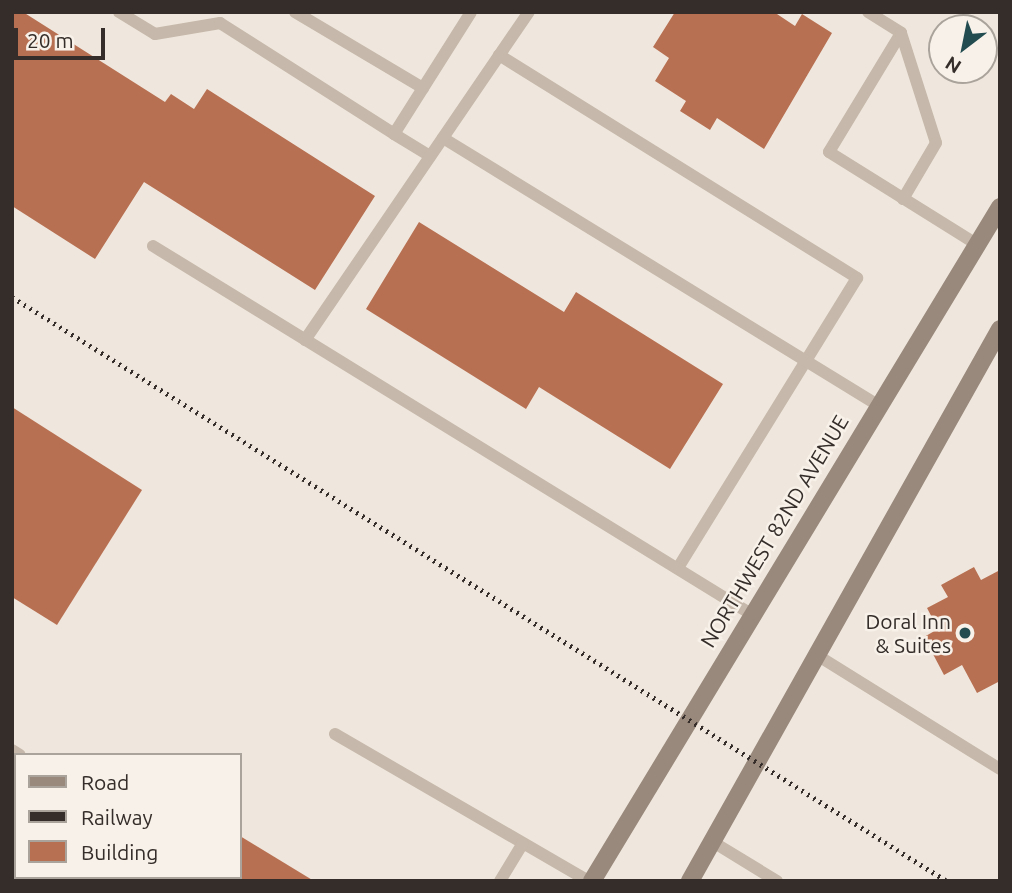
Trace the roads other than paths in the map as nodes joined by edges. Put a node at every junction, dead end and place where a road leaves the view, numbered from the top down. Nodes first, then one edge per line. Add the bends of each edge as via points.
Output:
1 (118, 12) edge
2 (295, 12) edge
3 (471, 12) edge
4 (528, 12) edge
5 (868, 12) edge
6 (901, 33) junction
7 (499, 55) junction
8 (423, 88) junction
9 (394, 134) junction
10 (443, 138) junction
11 (430, 156) junction
12 (904, 199) junction
13 (1000, 208) edge
14 (976, 244) junction
15 (153, 246) dead end
16 (1000, 329) edge
17 (305, 340) junction
18 (807, 361) junction
19 (876, 404) junction
20 (678, 568) junction
21 (751, 614) junction
22 (820, 657) junction
23 (335, 734) dead end
24 (1000, 769) edge
25 (713, 842) junction
26 (523, 843) junction
27 (500, 881) edge
28 (590, 881) edge
29 (690, 881) edge
30 (777, 881) edge

1 - 9 lane via 155,34 220,23
2 - 8 lane
3 - 8 lane
4 - 7 lane
5 - 6 lane
6 - 12 lane via 936,143
6 - 12 lane via 830,152
7 - 10 lane
7 - 18 lane via 857,278
8 - 9 lane
9 - 11 lane
10 - 11 lane
10 - 18 lane
11 - 17 lane
12 - 14 lane
13 - 14 street, NORTHWEST 82ND AVENUE
14 - 19 street, NORTHWEST 82ND AVENUE
15 - 17 lane
16 - 22 street
17 - 20 lane
18 - 19 lane
18 - 20 lane
19 - 21 street, NORTHWEST 82ND AVENUE
20 - 21 lane
21 - 28 street, NORTHWEST 82ND AVENUE
22 - 24 lane
22 - 25 street
23 - 26 lane
25 - 29 street
25 - 30 lane
26 - 27 lane
26 - 28 lane

